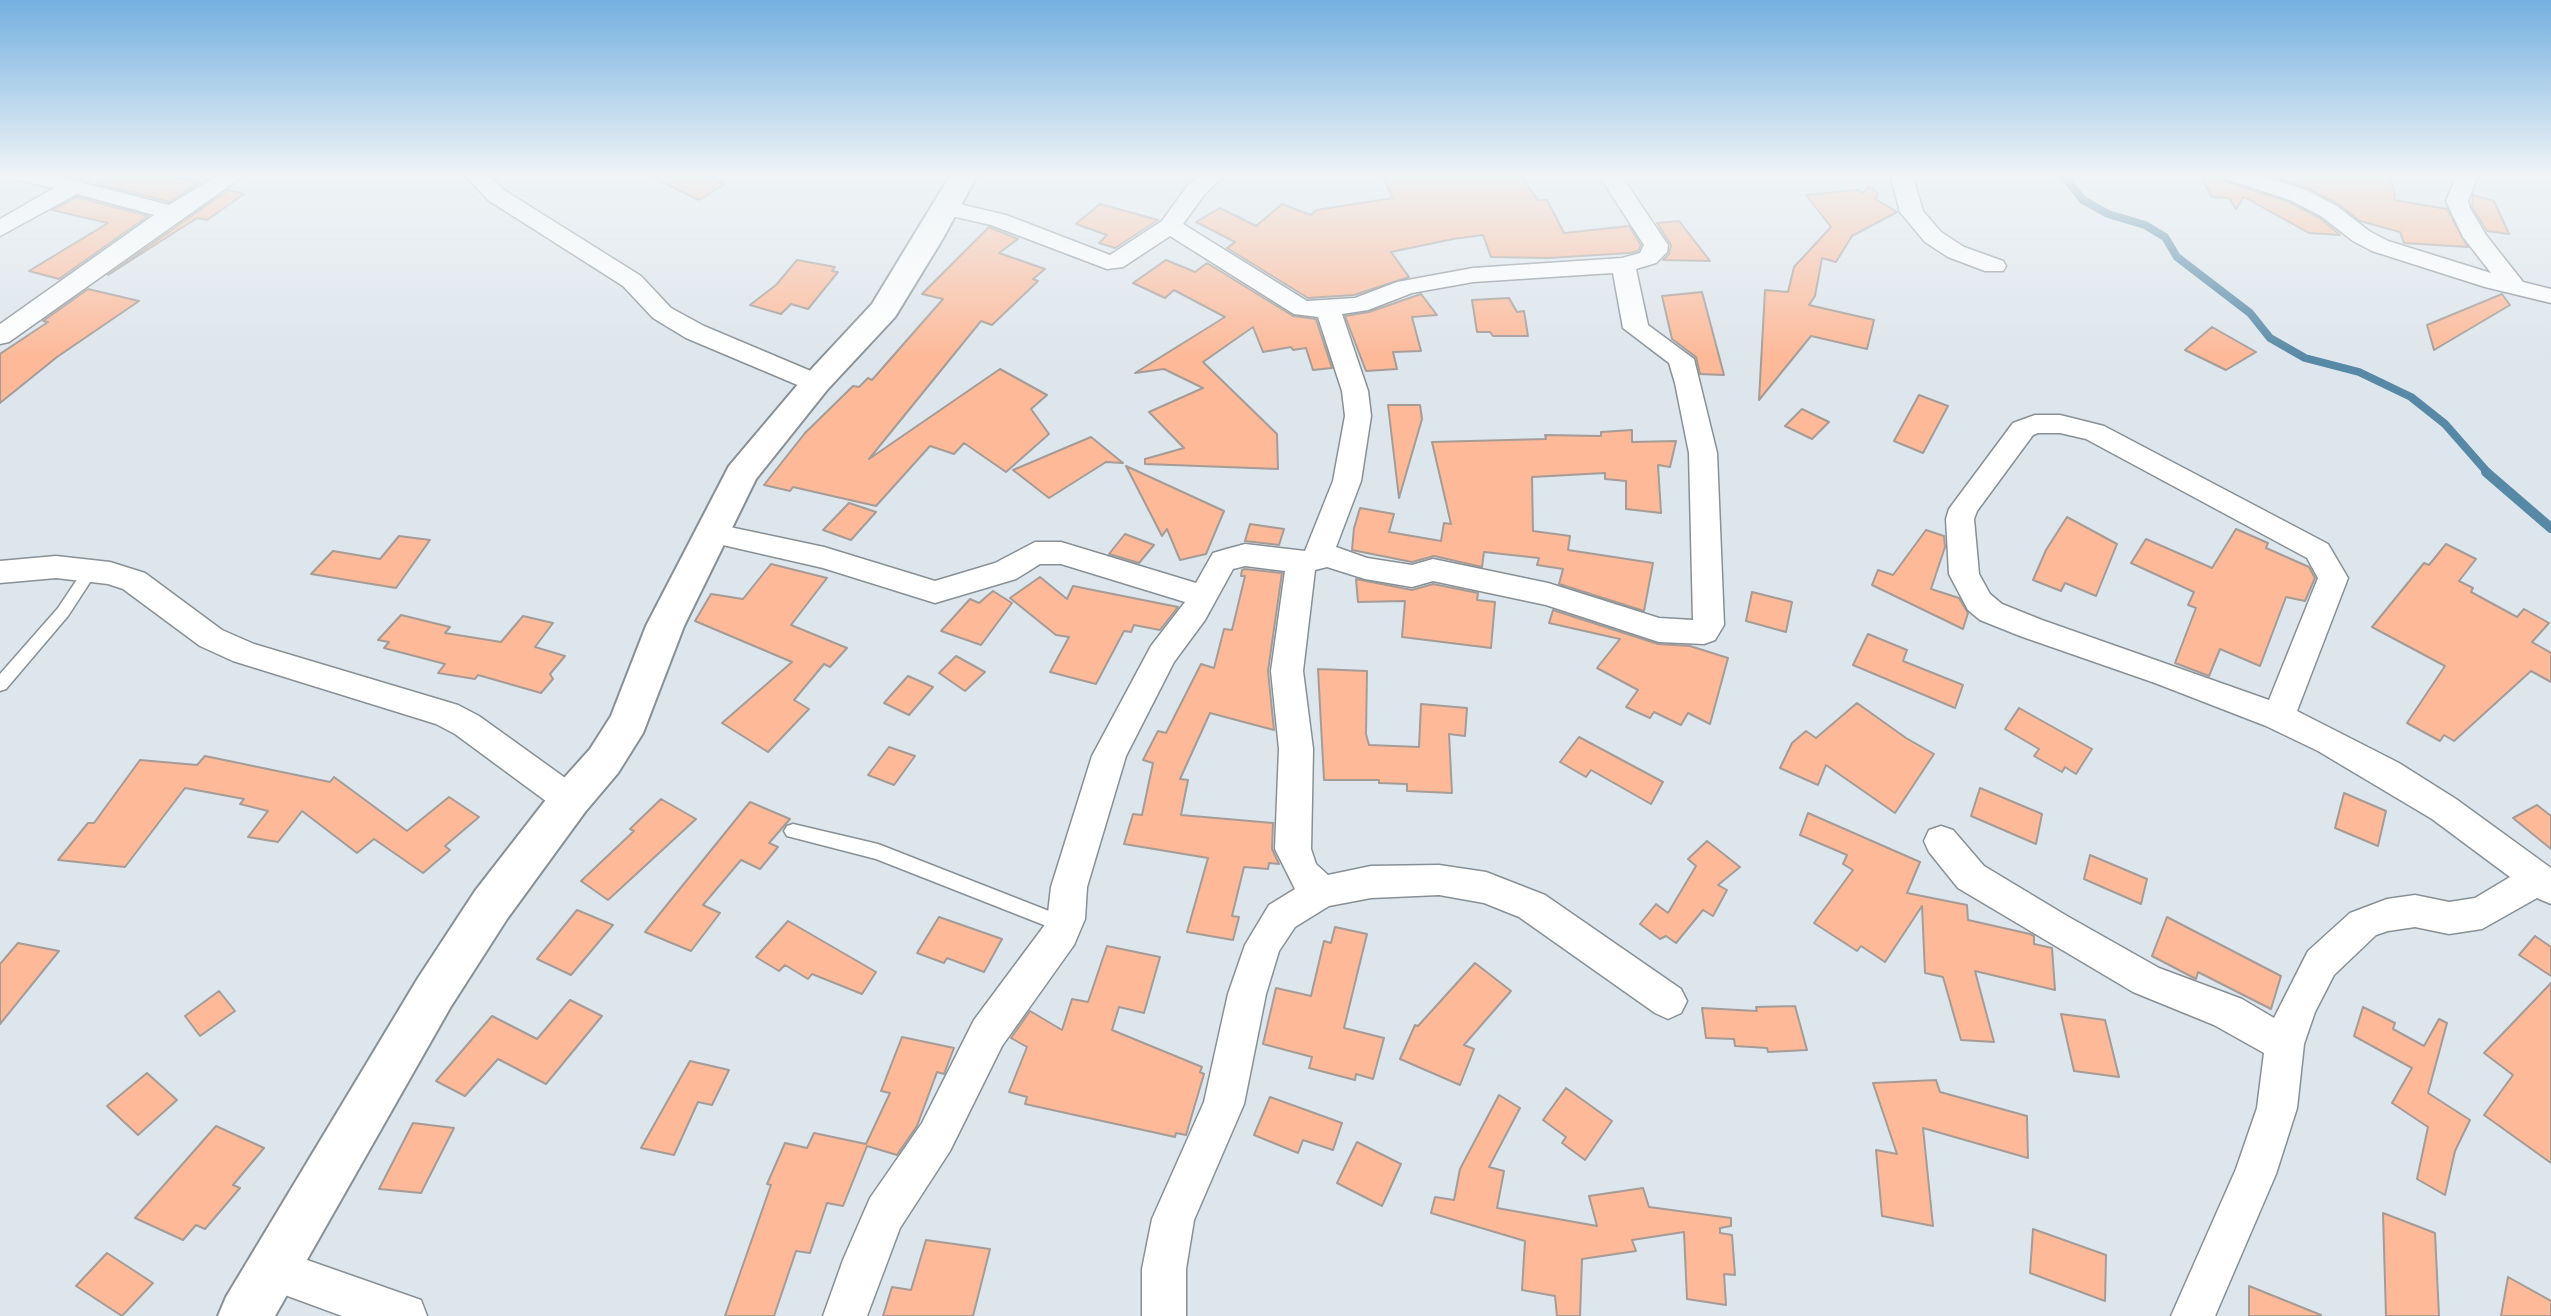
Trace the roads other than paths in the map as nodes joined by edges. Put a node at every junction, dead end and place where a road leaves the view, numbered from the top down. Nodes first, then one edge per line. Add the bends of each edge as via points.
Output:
1 (141, 235) edge
2 (557, 235) edge
3 (927, 235) edge
4 (1038, 235) edge
5 (1155, 235) edge
6 (1185, 235) edge
7 (1650, 235) edge
8 (1932, 235) edge
9 (2360, 235) edge
10 (2474, 235) edge
11 (1623, 265) junction
12 (1994, 265) dead end
13 (2515, 288) junction
14 (2551, 296) edge
15 (1303, 309) junction
16 (0, 336) edge
17 (816, 383) junction
18 (711, 533) junction
19 (1311, 558) junction
20 (91, 570) junction
21 (0, 572) edge
22 (1203, 596) junction
23 (0, 685) edge
24 (2278, 717) junction
25 (570, 800) junction
26 (793, 831) dead end
27 (1941, 841) dead end
28 (2544, 883) edge
29 (1321, 892) junction
30 (1067, 919) junction
31 (1668, 1001) dead end
32 (2285, 1044) junction
33 (270, 1269) junction
34 (245, 1316) edge
35 (405, 1316) edge
36 (845, 1316) edge
37 (1164, 1316) edge
38 (2193, 1316) edge

1 - 16 street
2 - 17 street via 632,281 662,313 695,332
3 - 17 street via 884,310
4 - 5 street via 1107,262
6 - 15 street
7 - 11 street via 1655,252
8 - 12 street via 1956,253
9 - 13 street via 2380,246
10 - 13 street
11 - 15 street via 1473,275 1406,287 1359,305
11 - 19 street via 1636,328 1681,359 1688,383 1703,453 1709,625 1704,632 1659,630 1548,594 1433,570 1412,576
13 - 14 street
15 - 19 street via 1328,309 1355,391 1358,416 1347,481
17 - 18 street via 741,474
18 - 22 street via 824,558 935,592 1005,571 1035,553 1060,554
18 - 25 street via 665,626 629,722 604,761
19 - 22 street via 1233,556 1214,573
19 - 29 street via 1287,671 1297,769 1293,849 1302,873
20 - 21 street via 56,567
20 - 23 lane via 63,612
20 - 25 street via 134,581 211,638 244,653 446,713
22 - 30 street via 1162,655 1109,756 1069,887
24 - 24 street via 2333,578 2318,551 2094,432 2060,424 2023,429 1960,519 1964,574 1979,601 2031,628
24 - 28 street via 2388,773
25 - 33 street via 491,905 434,993
26 - 30 lane via 877,852 1049,919
27 - 32 street via 1971,877 2054,928 2146,980 2228,1012
28 - 32 street via 2482,913 2449,918 2415,911 2363,924 2321,963 2297,1007
29 - 31 street via 1371,882 1486,887 1532,906
29 - 37 street via 1282,916 1263,945 1247,994 1224,1104 1173,1219 1164,1269
30 - 36 street via 988,1033 936,1137 885,1213
32 - 38 street via 2277,1108 2259,1163
33 - 34 street
33 - 35 street

